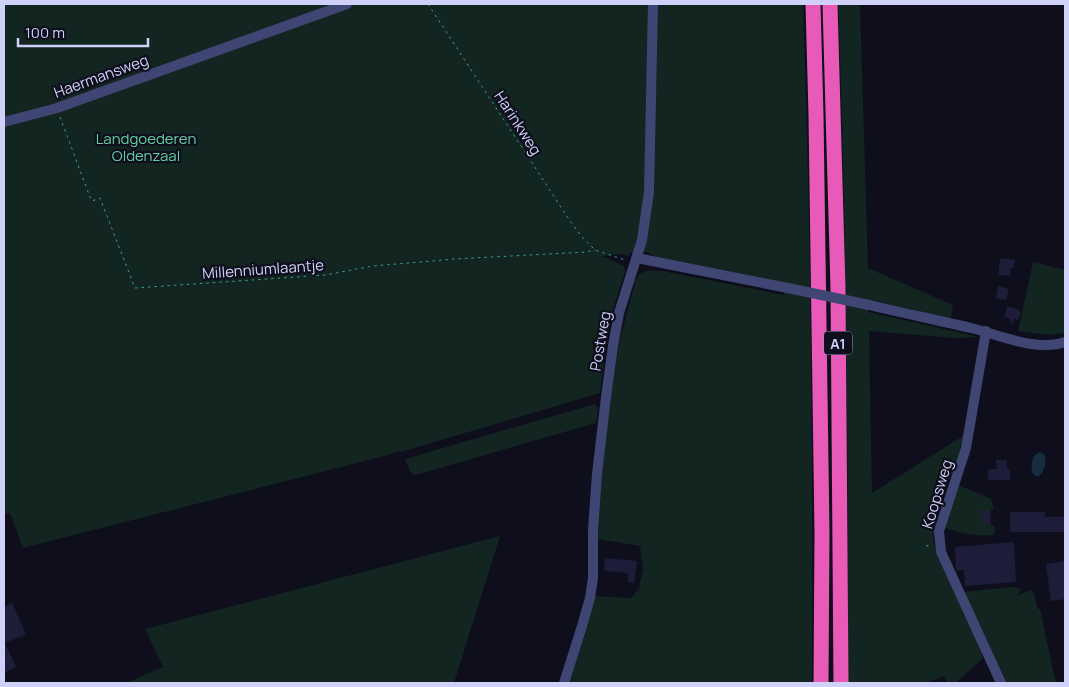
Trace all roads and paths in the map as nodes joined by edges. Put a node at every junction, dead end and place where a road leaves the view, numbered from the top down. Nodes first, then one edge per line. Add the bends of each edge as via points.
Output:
1 (347, 4) edge
2 (428, 4) edge
3 (653, 4) edge
4 (813, 4) edge
5 (830, 4) edge
6 (57, 108) junction
7 (4, 122) edge
8 (595, 250) junction
9 (636, 260) junction
10 (986, 331) junction
11 (1065, 342) edge
12 (564, 683) edge
13 (821, 683) edge
14 (840, 683) edge
15 (1001, 683) edge

1 - 6 street, Haermansweg
2 - 8 path, Harinkweg via 570,221
3 - 9 street, Postweg via 649,192
4 - 13 highway, A1 via 822,533
5 - 14 highway, A1 via 838,288
6 - 7 street, Haermansweg
6 - 8 path, Millenniumlaantje via 92,200 100,198 135,288 326,275 427,261
8 - 9 path
9 - 10 street, bridge via 788,288
9 - 12 street, Postweg via 619,313 606,397 597,474 590,598
10 - 11 street via 1040,345
10 - 15 street, Koopsweg via 966,448 939,531 939,544

